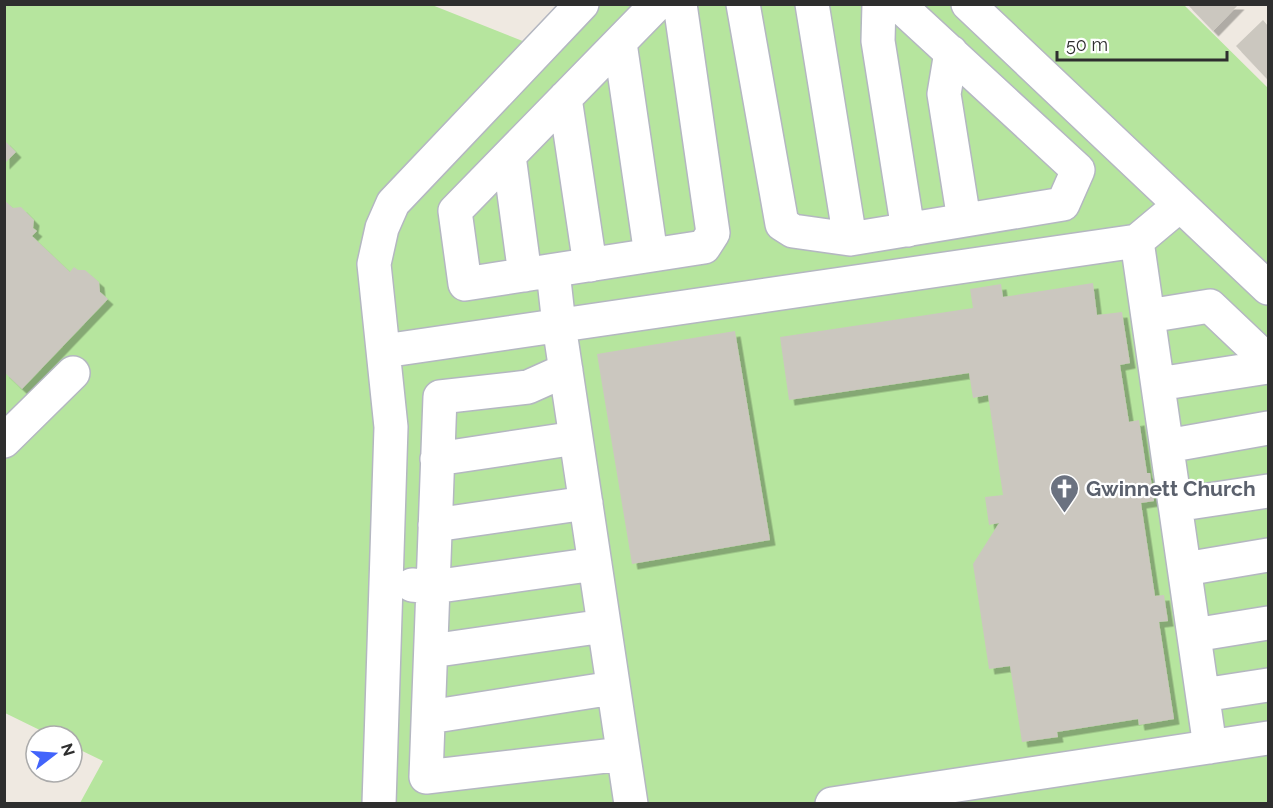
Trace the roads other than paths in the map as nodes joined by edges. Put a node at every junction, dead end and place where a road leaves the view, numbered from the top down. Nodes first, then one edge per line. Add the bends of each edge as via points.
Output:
1 (582, 4) edge
2 (657, 4) edge
3 (680, 4) edge
4 (743, 4) edge
5 (812, 4) edge
6 (879, 4) edge
7 (898, 4) edge
8 (968, 4) edge
9 (620, 43) junction
10 (951, 52) junction
11 (565, 98) junction
12 (509, 156) junction
13 (1180, 205) junction
14 (964, 220) junction
15 (908, 230) junction
16 (850, 239) junction
17 (1137, 241) junction
18 (651, 255) junction
19 (590, 265) junction
20 (539, 273) junction
21 (1269, 288) edge
22 (1148, 316) junction
23 (559, 325) junction
24 (384, 351) junction
25 (1269, 361) edge
26 (1269, 367) edge
27 (566, 370) junction
28 (73, 373) dead end
29 (1158, 384) junction
30 (1269, 428) edge
31 (576, 438) junction
32 (4, 441) edge
33 (1167, 446) junction
34 (437, 459) junction
35 (1269, 491) edge
36 (586, 503) junction
37 (1175, 505) junction
38 (435, 525) junction
39 (1269, 555) edge
40 (595, 564) junction
41 (1185, 569) junction
42 (386, 583) junction
43 (433, 587) junction
44 (1269, 623) edge
45 (604, 626) junction
46 (1194, 635) junction
47 (431, 651) junction
48 (1269, 685) edge
49 (614, 688) junction
50 (1203, 695) junction
51 (429, 717) junction
52 (1269, 738) edge
53 (1210, 747) junction
54 (623, 754) junction
55 (379, 804) edge
56 (631, 804) edge
57 (832, 804) edge

1 - 24 lane via 393,203 382,228 374,264
2 - 9 lane
3 - 18 lane via 713,233 704,248
4 - 16 lane via 782,224 793,231
5 - 16 lane
6 - 15 lane via 878,41
7 - 10 lane
8 - 13 lane
9 - 11 lane
9 - 18 lane
10 - 14 lane via 944,94
10 - 14 lane via 1078,170 1063,204
11 - 12 lane
11 - 19 lane
12 - 20 lane
12 - 20 lane via 455,211 465,284
13 - 17 lane
13 - 21 lane
14 - 15 lane
15 - 16 lane
17 - 22 lane
17 - 23 lane
18 - 19 lane
19 - 20 lane
20 - 23 lane
22 - 25 lane via 1210,306
22 - 29 lane
23 - 24 lane
23 - 27 lane
24 - 42 lane via 391,427
26 - 29 lane
27 - 31 lane
27 - 34 lane via 528,387 440,397
28 - 32 lane
29 - 33 lane
30 - 33 lane
31 - 34 lane
31 - 36 lane
33 - 37 lane
34 - 38 lane
35 - 37 lane
36 - 38 lane
36 - 40 lane
37 - 41 lane
38 - 43 lane
39 - 41 lane
40 - 43 lane
40 - 45 lane
41 - 46 lane
42 - 43 lane
42 - 55 lane
43 - 47 lane
44 - 46 lane
45 - 47 lane
45 - 49 lane
46 - 50 lane
47 - 51 lane
48 - 50 lane
49 - 51 lane
49 - 54 lane
50 - 53 lane
51 - 54 lane via 426,777
52 - 53 lane
53 - 57 lane
54 - 56 lane

